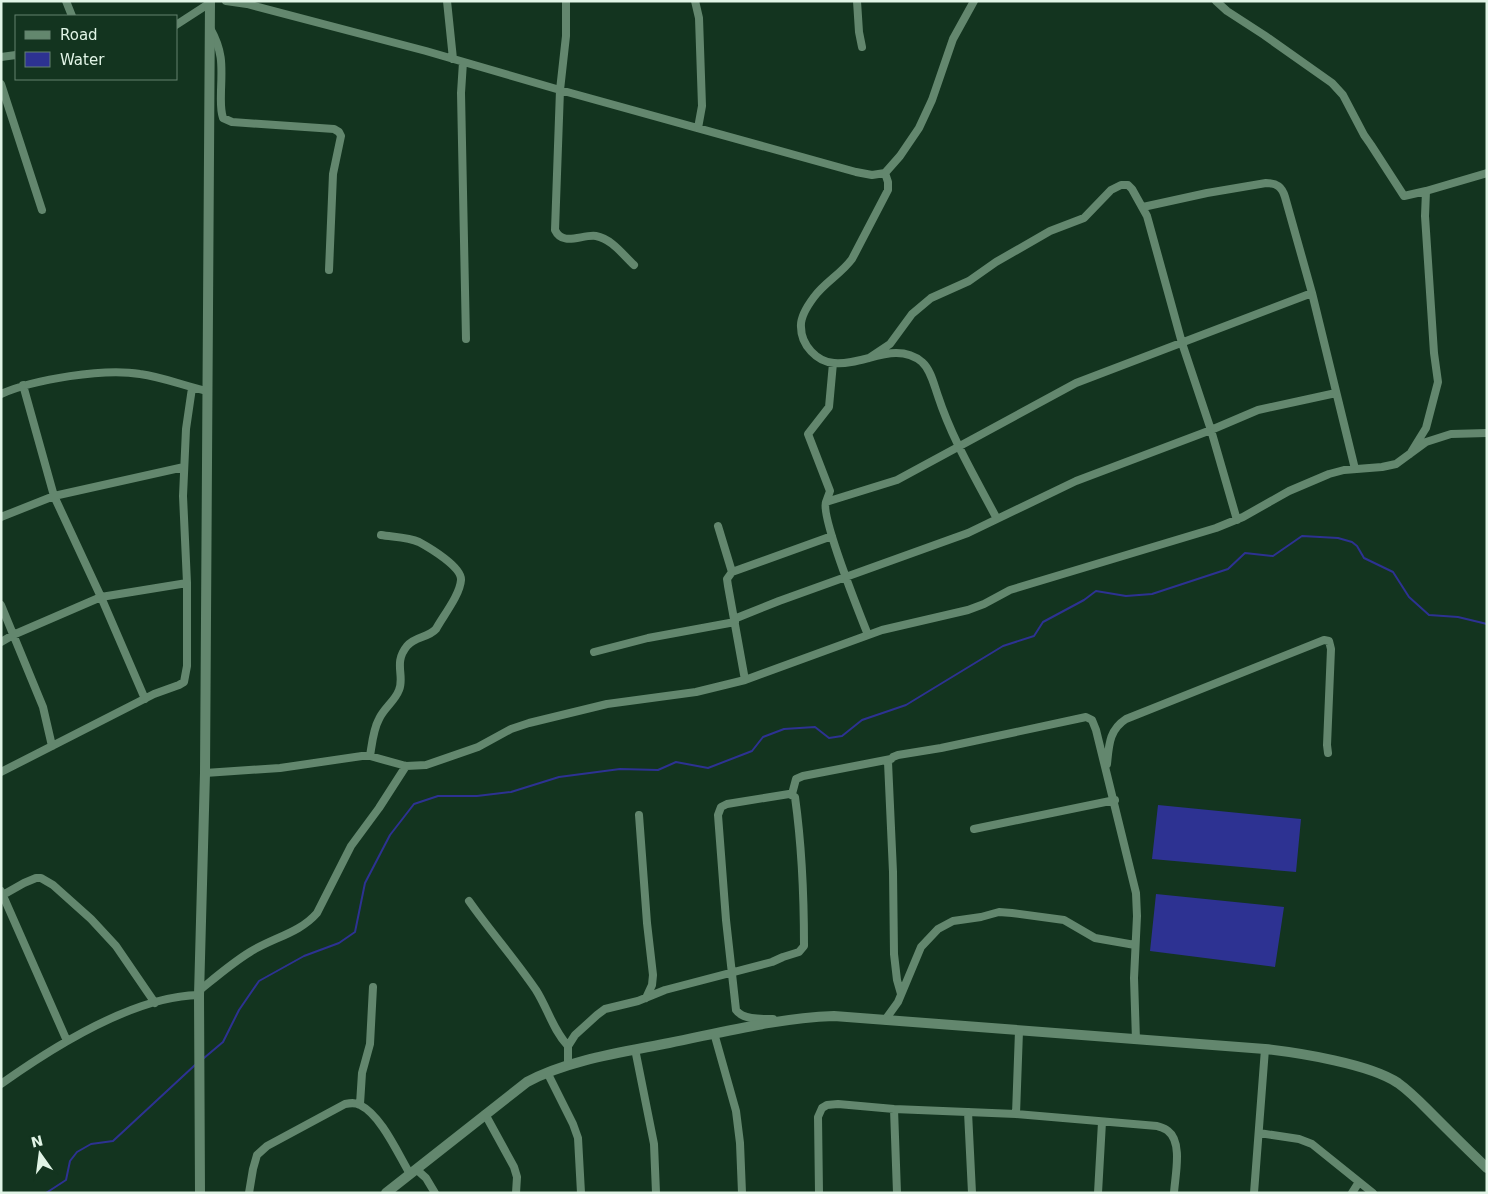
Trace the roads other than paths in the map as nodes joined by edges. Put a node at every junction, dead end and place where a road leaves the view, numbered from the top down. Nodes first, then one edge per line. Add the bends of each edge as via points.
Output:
1 (66, 1) edge
2 (226, 1) edge
3 (447, 1) edge
4 (566, 1) edge
5 (695, 1) edge
6 (857, 1) edge
7 (974, 1) edge
8 (1216, 1) edge
9 (206, 3) edge
10 (72, 15) edge
11 (178, 24) edge
12 (210, 27) junction
13 (862, 47) dead end
14 (15, 55) edge
15 (1, 57) edge
16 (453, 59) junction
17 (464, 62) junction
18 (1, 84) edge
19 (560, 90) junction
20 (698, 128) junction
21 (885, 173) junction
22 (1487, 173) edge
23 (1426, 191) junction
24 (1143, 207) junction
25 (42, 210) dead end
26 (634, 265) dead end
27 (329, 270) dead end
28 (1312, 293) junction
29 (466, 339) dead end
30 (1182, 343) junction
31 (869, 358) junction
32 (833, 363) junction
33 (23, 385) junction
34 (192, 388) junction
35 (207, 391) junction
36 (1336, 393) junction
37 (1, 394) edge
38 (1211, 430) junction
39 (1487, 433) edge
40 (960, 446) junction
41 (1409, 455) junction
42 (184, 467) junction
43 (1355, 469) junction
44 (54, 496) junction
45 (826, 502) junction
46 (1, 517) edge
47 (997, 519) junction
48 (1236, 520) junction
49 (718, 526) dead end
50 (380, 535) dead end
51 (832, 536) junction
52 (732, 572) junction
53 (847, 578) junction
54 (187, 583) junction
55 (101, 597) junction
56 (1, 605) edge
57 (734, 621) junction
58 (13, 635) junction
59 (868, 635) junction
60 (1, 642) edge
61 (594, 652) dead end
62 (745, 680) junction
63 (145, 699) junction
64 (52, 746) junction
65 (1328, 753) dead end
66 (370, 756) junction
67 (891, 759) junction
68 (406, 766) junction
69 (1106, 768) junction
70 (1, 772) edge
71 (205, 773) junction
72 (792, 794) junction
73 (1114, 800) junction
74 (639, 814) dead end
75 (974, 829) dead end
76 (2, 894) edge
77 (469, 901) dead end
78 (1135, 944) junction
79 (731, 974) junction
80 (373, 987) dead end
81 (200, 993) junction
82 (901, 994) junction
83 (646, 998) junction
84 (155, 1003) junction
85 (783, 1020) junction
86 (885, 1020) junction
87 (1019, 1031) junction
88 (714, 1032) junction
89 (1136, 1040) junction
90 (67, 1041) junction
91 (568, 1046) junction
92 (635, 1049) junction
93 (1265, 1049) junction
94 (568, 1065) junction
95 (547, 1072) junction
96 (1, 1084) edge
97 (360, 1104) junction
98 (894, 1109) junction
99 (968, 1112) junction
100 (486, 1114) junction
101 (1016, 1114) junction
102 (1102, 1122) junction
103 (1259, 1133) junction
104 (1487, 1168) edge
105 (413, 1171) junction
106 (1359, 1182) junction
107 (200, 1193) edge
108 (249, 1193) edge
109 (386, 1193) edge
110 (435, 1193) edge
111 (516, 1193) edge
112 (581, 1193) edge
113 (656, 1193) edge
114 (742, 1193) edge
115 (819, 1193) edge
116 (897, 1193) edge
117 (972, 1193) edge
118 (1098, 1193) edge
119 (1174, 1193) edge
120 (1254, 1193) edge
121 (1352, 1193) edge
122 (1373, 1193) edge

1 - 10 street
2 - 16 street
3 - 16 street
4 - 19 street
5 - 20 street via 699,18 702,106
6 - 13 street
7 - 21 street via 953,39 919,128
8 - 23 street via 1332,82 1404,196
9 - 11 street
9 - 12 street
12 - 27 street via 222,55 221,108 224,118 232,122 340,132 333,174
12 - 35 street
14 - 15 street
16 - 17 street
17 - 19 street
17 - 29 street
18 - 25 street
19 - 20 street
19 - 26 street via 555,230 566,239 594,236 603,239
20 - 21 street via 864,174
21 - 32 street via 888,190 852,260 814,297 801,322 806,346 815,355
22 - 23 street
23 - 41 street via 1425,216 1438,382 1426,428
24 - 28 street via 1266,183 1279,186
24 - 30 street
24 - 31 street via 1128,186 1115,187 1084,218 1050,230 968,281 923,303 890,344
28 - 30 street
28 - 36 street
30 - 38 street
30 - 40 street via 1076,383
31 - 32 street
31 - 40 street via 903,353 924,364
32 - 45 street via 829,407 808,434 830,491
33 - 34 street via 103,372 124,372
33 - 37 street
33 - 44 street
34 - 35 street
34 - 42 street
35 - 71 street
36 - 38 street via 1258,410
36 - 43 street
38 - 47 street via 1089,475
38 - 48 street
39 - 41 street via 1462,432 1440,436
40 - 45 street via 897,480
40 - 47 street
41 - 43 street via 1396,464
42 - 44 street
42 - 54 street
43 - 48 street via 1329,474 1289,491
44 - 46 street
44 - 55 street
45 - 51 street via 824,508
47 - 53 street
48 - 59 street via 1010,590 968,610
49 - 52 street
50 - 66 street via 418,542 444,558 460,573 461,581 433,633 412,641 401,655 400,689 379,719
51 - 52 street
51 - 53 street
52 - 57 street via 727,579
53 - 57 street
53 - 59 street
54 - 55 street
54 - 63 street via 187,666 184,682
55 - 58 street
55 - 63 street
56 - 58 street
57 - 61 street
57 - 62 street
58 - 60 street
58 - 64 street via 43,708
59 - 62 street
62 - 68 street via 696,692 606,704 529,723 461,753 426,765
63 - 64 street
64 - 70 street
65 - 69 street via 1331,649 1329,641 1324,640 1118,724 1111,735
66 - 68 street
66 - 71 street via 280,768
67 - 69 street via 1083,717 1094,722
67 - 72 street via 803,776 796,779
67 - 82 street via 888,767 894,954 896,980
68 - 81 street via 351,846 311,921 250,951 223,970
69 - 73 street
71 - 81 street
72 - 79 street via 795,797 802,869 804,946 796,954
72 - 79 street via 727,804 719,811
73 - 75 street
73 - 78 street via 1136,893
74 - 83 street via 653,975
76 - 84 street via 36,878 53,885 116,946
76 - 90 street
77 - 91 street via 534,988
78 - 82 street via 1095,938 1064,920 1012,912 953,921 938,929 921,947
78 - 89 street
79 - 83 street via 665,990
79 - 85 street via 738,1013
80 - 97 street via 370,1044 362,1073
81 - 84 street
81 - 107 street
82 - 86 street
83 - 91 street via 597,1014
84 - 90 street
85 - 86 street via 834,1016
85 - 88 street
86 - 87 street
87 - 89 street
87 - 101 street
88 - 92 street
88 - 114 street via 736,1111
89 - 93 street
90 - 96 street
91 - 94 street
92 - 94 street
92 - 113 street via 654,1144
93 - 103 street
93 - 104 street via 1343,1063 1384,1075 1415,1097
94 - 95 street
95 - 100 street via 527,1082
95 - 112 street via 578,1138
97 - 105 street via 375,1117
97 - 108 street via 345,1104 268,1146 257,1155
98 - 99 street
98 - 115 street via 838,1104 822,1108 817,1125
98 - 116 street
99 - 101 street
99 - 117 street
100 - 105 street
100 - 111 street via 514,1167
101 - 102 street
102 - 118 street
102 - 119 street via 1157,1126 1168,1130 1176,1144
103 - 106 street via 1312,1144
103 - 120 street
105 - 109 street
105 - 110 street via 426,1178
106 - 121 street
106 - 122 street

